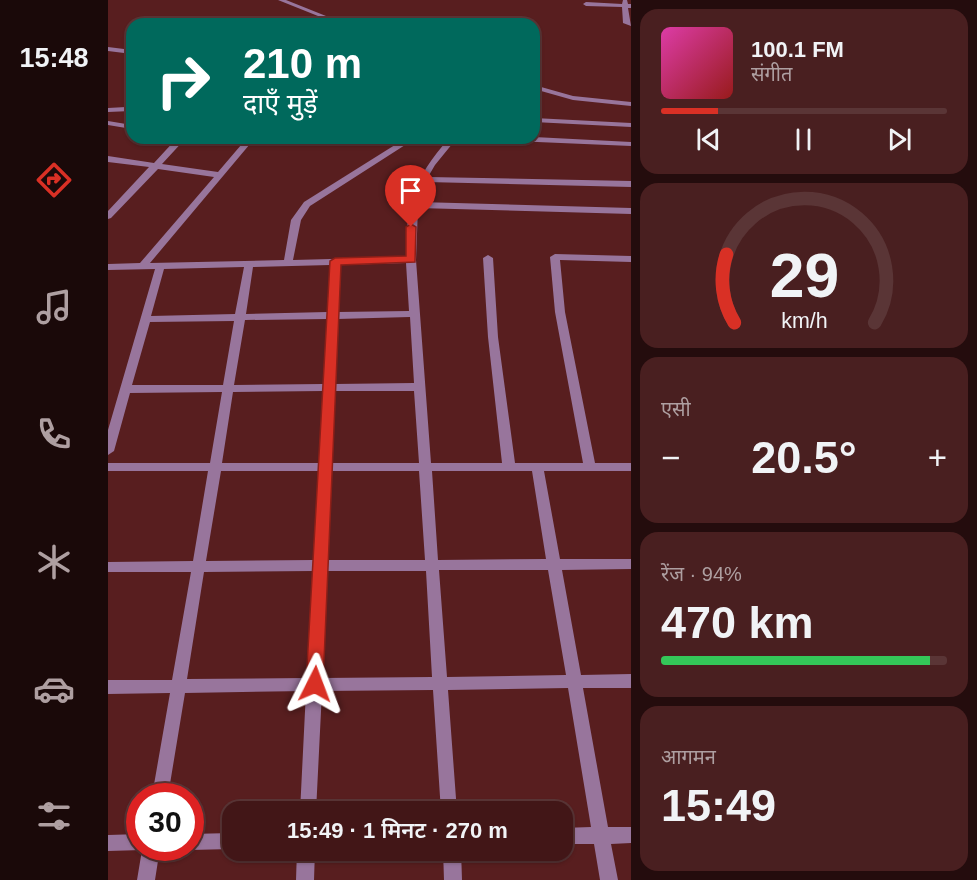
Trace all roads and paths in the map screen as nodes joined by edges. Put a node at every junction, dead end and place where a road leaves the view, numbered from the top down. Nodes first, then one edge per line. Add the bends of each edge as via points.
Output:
1 (282, 0) edge
2 (586, 4) dead end
3 (627, 4) edge
4 (328, 18) edge
5 (630, 24) edge
6 (108, 49) edge
7 (126, 51) edge
8 (540, 89) edge
9 (630, 104) edge
10 (126, 109) edge
11 (108, 110) edge
12 (540, 120) edge
13 (108, 123) edge
14 (630, 125) edge
15 (126, 126) edge
16 (540, 140) edge
17 (176, 144) edge
18 (246, 144) edge
19 (402, 144) edge
20 (448, 144) edge
21 (630, 144) edge
22 (108, 159) edge
23 (156, 166) junction
24 (219, 175) junction
25 (423, 179) junction
26 (630, 184) edge
27 (415, 205) junction
28 (630, 212) edge
29 (108, 216) edge
30 (488, 258) dead end
31 (630, 259) edge
32 (411, 260) junction
33 (335, 261) junction
34 (288, 263) junction
35 (249, 264) junction
36 (108, 267) edge
37 (142, 267) junction
38 (160, 267) junction
39 (416, 314) junction
40 (333, 315) junction
41 (240, 317) junction
42 (145, 319) junction
43 (329, 387) junction
44 (421, 387) junction
45 (228, 388) junction
46 (125, 389) junction
47 (108, 451) edge
48 (108, 467) edge
49 (215, 467) junction
50 (325, 467) junction
51 (427, 467) junction
52 (509, 467) junction
53 (537, 467) junction
54 (590, 467) junction
55 (630, 467) edge
56 (554, 564) junction
57 (630, 564) edge
58 (433, 565) junction
59 (198, 566) junction
60 (320, 566) junction
61 (108, 567) edge
62 (630, 681) edge
63 (575, 682) junction
64 (441, 683) junction
65 (315, 684) junction
66 (178, 686) junction
67 (108, 687) edge
68 (162, 783) edge
69 (309, 801) edge
70 (448, 801) edge
71 (630, 835) edge
72 (573, 836) edge
73 (601, 836) junction
74 (222, 841) edge
75 (126, 842) edge
76 (204, 842) edge
77 (108, 843) edge
78 (149, 861) edge
79 (306, 861) edge
80 (452, 861) edge
81 (146, 880) edge
82 (305, 880) edge
83 (453, 880) edge
84 (609, 880) edge

1 - 4 lane
2 - 3 lane
3 - 5 lane via 626,23
6 - 7 street
8 - 9 lane via 573,98
10 - 11 street
12 - 14 street
13 - 15 street
16 - 21 street
17 - 23 street
18 - 24 street
19 - 34 street via 307,204 296,220
20 - 25 street
22 - 23 street
23 - 24 street
23 - 29 street
24 - 37 street
25 - 26 street
25 - 27 street
27 - 28 street
27 - 32 street
30 - 52 street
31 - 54 street via 555,257 560,312
32 - 33 street
32 - 39 street
33 - 34 street
33 - 40 street
34 - 35 street
35 - 38 street
35 - 41 street
36 - 37 street
37 - 38 street
38 - 42 street
39 - 40 street
39 - 44 street
40 - 41 street
40 - 43 street
41 - 42 street
41 - 45 street
42 - 46 street
43 - 44 street
43 - 45 street
43 - 50 street
44 - 51 street
45 - 46 street
45 - 49 street
46 - 47 street
48 - 49 street
49 - 50 street
49 - 59 street
50 - 51 street
50 - 60 street
51 - 52 street
51 - 58 street
52 - 53 street
53 - 54 street
53 - 56 street
54 - 55 street
56 - 57 street
56 - 58 street
56 - 63 street
58 - 60 street
58 - 64 street
59 - 60 street
59 - 61 street
59 - 66 street
60 - 65 street
62 - 63 street
63 - 64 street
63 - 73 street
64 - 65 street
64 - 70 street
65 - 66 street
65 - 69 street
66 - 67 street
66 - 68 street
71 - 73 street
72 - 73 street
73 - 84 street
74 - 76 street
75 - 77 street
78 - 81 street
79 - 82 street
80 - 83 street

